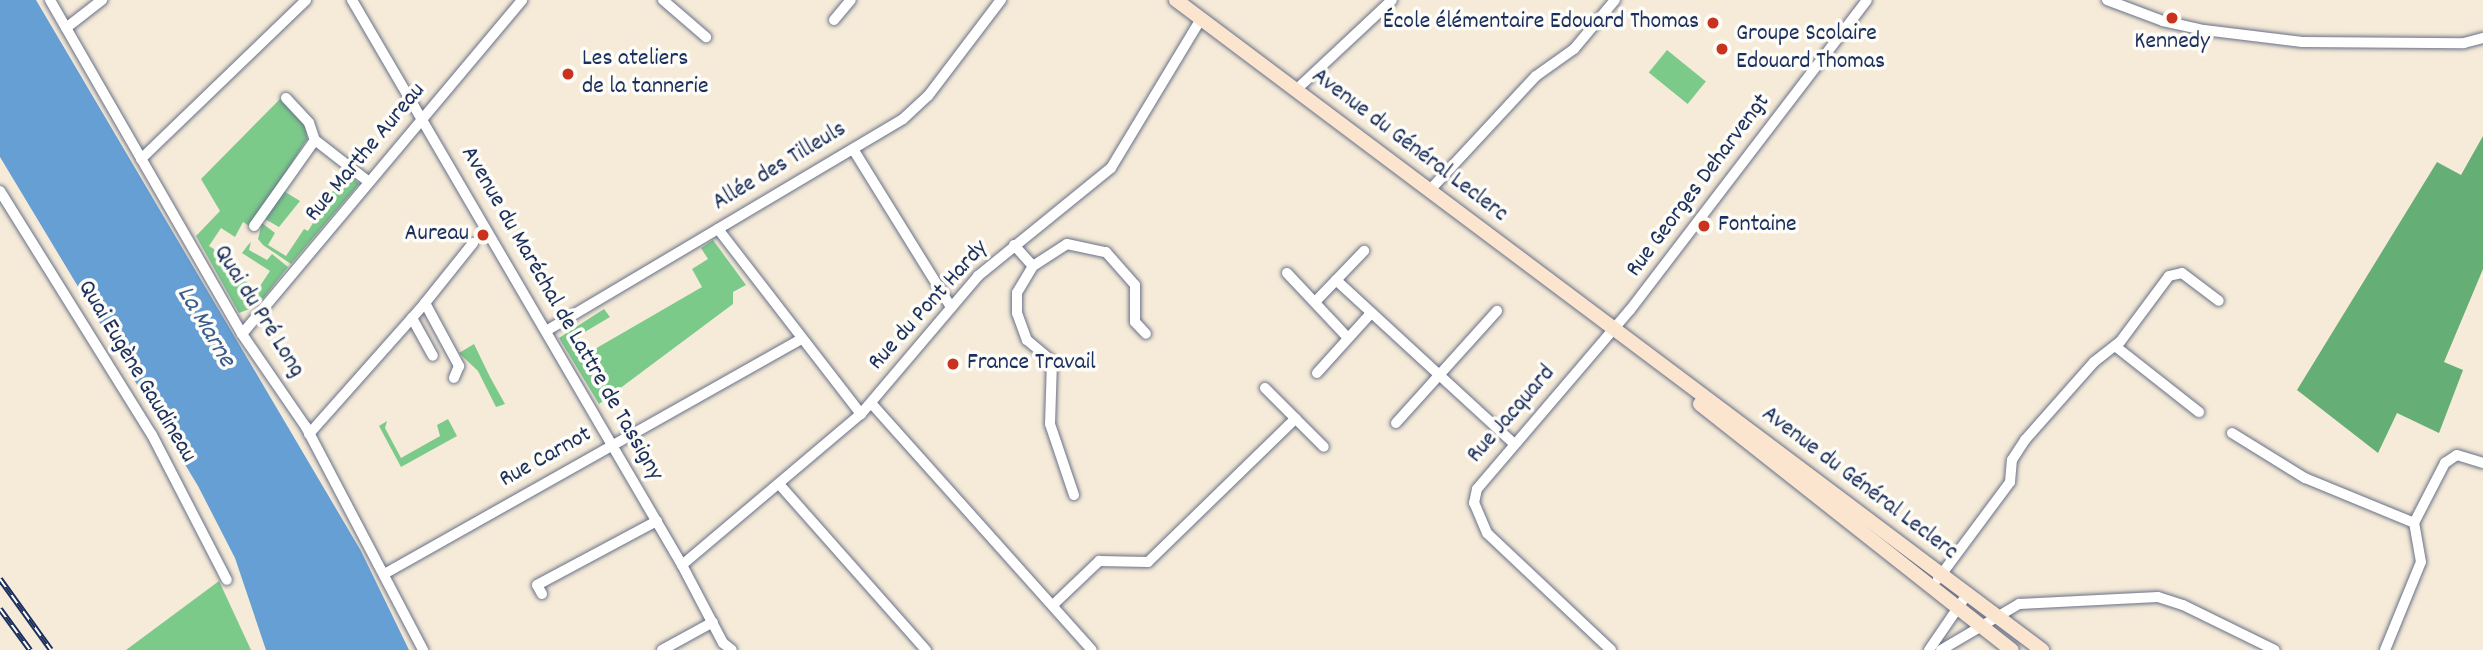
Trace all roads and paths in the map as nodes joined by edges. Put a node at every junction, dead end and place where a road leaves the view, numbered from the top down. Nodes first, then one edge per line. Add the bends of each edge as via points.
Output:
1 (50, 0) edge
2 (102, 0) edge
3 (306, 0) edge
4 (352, 0) edge
5 (523, 0) edge
6 (663, 0) edge
7 (851, 0) edge
8 (1001, 0) edge
9 (1176, 0) edge
10 (1392, 0) edge
11 (1615, 0) edge
12 (1867, 0) edge
13 (2109, 0) edge
14 (1201, 19) junction
15 (834, 20) dead end
16 (66, 29) junction
17 (706, 37) dead end
18 (2483, 38) edge
19 (1297, 89) junction
20 (286, 98) dead end
21 (422, 118) junction
22 (316, 140) junction
23 (853, 149) junction
24 (141, 159) junction
25 (369, 182) junction
26 (0, 191) edge
27 (1429, 191) junction
28 (254, 226) dead end
29 (718, 229) junction
30 (473, 243) dead end
31 (1014, 245) junction
32 (1364, 251) dead end
33 (1033, 267) junction
34 (1287, 273) dead end
35 (1336, 281) junction
36 (2219, 301) dead end
37 (1315, 302) junction
38 (425, 303) junction
39 (951, 307) junction
40 (1497, 311) dead end
41 (1371, 313) junction
42 (412, 318) junction
43 (1614, 330) junction
44 (546, 331) junction
45 (242, 334) junction
46 (1146, 334) dead end
47 (1348, 338) junction
48 (801, 339) junction
49 (2115, 346) junction
50 (433, 356) dead end
51 (1317, 373) dead end
52 (1439, 376) junction
53 (454, 378) dead end
54 (1265, 388) dead end
55 (871, 403) junction
56 (2199, 412) dead end
57 (861, 414) junction
58 (1296, 418) junction
59 (1396, 423) dead end
60 (2232, 433) dead end
61 (309, 434) junction
62 (1513, 443) junction
63 (612, 445) junction
64 (1324, 447) dead end
65 (2483, 463) edge
66 (779, 484) junction
67 (1074, 495) dead end
68 (657, 521) junction
69 (2414, 523) junction
70 (682, 565) junction
71 (386, 573) junction
72 (1941, 575) junction
73 (227, 580) dead end
74 (1930, 590) junction
75 (542, 594) dead end
76 (1966, 596) junction
77 (1054, 605) junction
78 (1957, 610) junction
79 (1994, 618) junction
80 (713, 622) junction
81 (1978, 626) junction
82 (725, 648) edge
83 (423, 650) edge
84 (662, 650) edge
85 (926, 650) edge
86 (1092, 650) edge
87 (1611, 650) edge
88 (1929, 650) edge
89 (1941, 650) edge
90 (2012, 650) edge
91 (2042, 650) edge
92 (2275, 650) edge
93 (2385, 650) edge

1 - 16 street, Quai du Pré Long
2 - 16 street
3 - 24 street
4 - 21 street, Avenue du Maréchal de Lattre de Tassigny
5 - 21 street, Rue Marthe Aureau
6 - 17 street
7 - 15 street
8 - 23 street, Allée des Tilleuls via 916,109
9 - 14 main road, Avenue du Général Leclerc
10 - 19 street
11 - 27 street via 1574,49 1536,76
12 - 43 street, Rue Georges Deharvengt
13 - 18 street via 2164,21 2265,38 2373,43
14 - 19 main road, Avenue du Général Leclerc
14 - 31 street, Rue du Pont Hardy via 1111,168
16 - 24 street, Quai du Pré Long
19 - 27 main road, Avenue du Général Leclerc
20 - 22 street via 309,122
21 - 25 street, Rue Marthe Aureau
21 - 44 street, Avenue du Maréchal de Lattre de Tassigny
22 - 25 street
22 - 28 street via 294,164
23 - 29 street, Allée des Tilleuls
23 - 39 street
24 - 45 street, Quai du Pré Long
25 - 45 street, Rue Marthe Aureau
26 - 73 street, Quai Eugène Gaudineau via 152,435
27 - 43 main road, Avenue du Général Leclerc
29 - 44 street, Allée des Tilleuls
29 - 48 street
30 - 38 street
31 - 33 street
31 - 39 street, Rue du Pont Hardy
32 - 35 street
33 - 46 street via 1067,244 1106,252 1135,285 1135,322
33 - 67 street via 1017,293 1017,313 1027,340 1052,361 1050,424
34 - 37 street
35 - 37 street
35 - 41 street
36 - 49 street via 2176,271
37 - 47 street
38 - 42 street
38 - 53 street via 459,366
39 - 55 street, Rue du Pont Hardy
40 - 52 street
41 - 47 street
41 - 52 street
42 - 50 street
42 - 61 street
43 - 62 street, Rue Jacquard
43 - 72 main road, Avenue du Général Leclerc
43 - 74 main road, Avenue du Général Leclerc
44 - 63 street, Avenue du Maréchal de Lattre de Tassigny
45 - 61 street, Quai du Pré Long
47 - 51 street
48 - 57 street
48 - 63 street, Rue Carnot
49 - 56 street
49 - 72 street via 2094,362 2025,440 2012,460 2011,482
52 - 59 street
52 - 62 street
54 - 58 street
55 - 57 street, Rue du Pont Hardy
55 - 77 street
57 - 66 street, Rue du Pont Hardy
58 - 64 street
58 - 77 street via 1148,562 1100,561
60 - 69 street via 2305,478
61 - 71 street, Quai du Pré Long
62 - 87 street, Rue Jacquard via 1477,489 1478,520
63 - 68 street, Avenue du Maréchal de Lattre de Tassigny
63 - 71 street, Rue Carnot
65 - 69 street via 2457,455 2445,463
66 - 70 street, Rue du Pont Hardy
66 - 85 street
68 - 70 street, Avenue du Maréchal de Lattre de Tassigny
68 - 75 street via 537,585
69 - 93 street via 2421,562
70 - 80 street, Avenue du Maréchal de Lattre de Tassigny
71 - 83 street, Quai du Pré Long
72 - 74 street
72 - 76 main road, Avenue du Général Leclerc
74 - 78 main road, Avenue du Général Leclerc
76 - 78 street
76 - 79 main road, Avenue du Général Leclerc
77 - 86 street
78 - 81 main road, Avenue du Général Leclerc
78 - 88 street
79 - 81 street
79 - 91 main road, Avenue du Général Leclerc
79 - 92 street via 2019,604 2158,597
80 - 82 street, Avenue du Maréchal de Lattre de Tassigny
80 - 84 street
81 - 89 street
81 - 90 main road, Avenue du Général Leclerc

